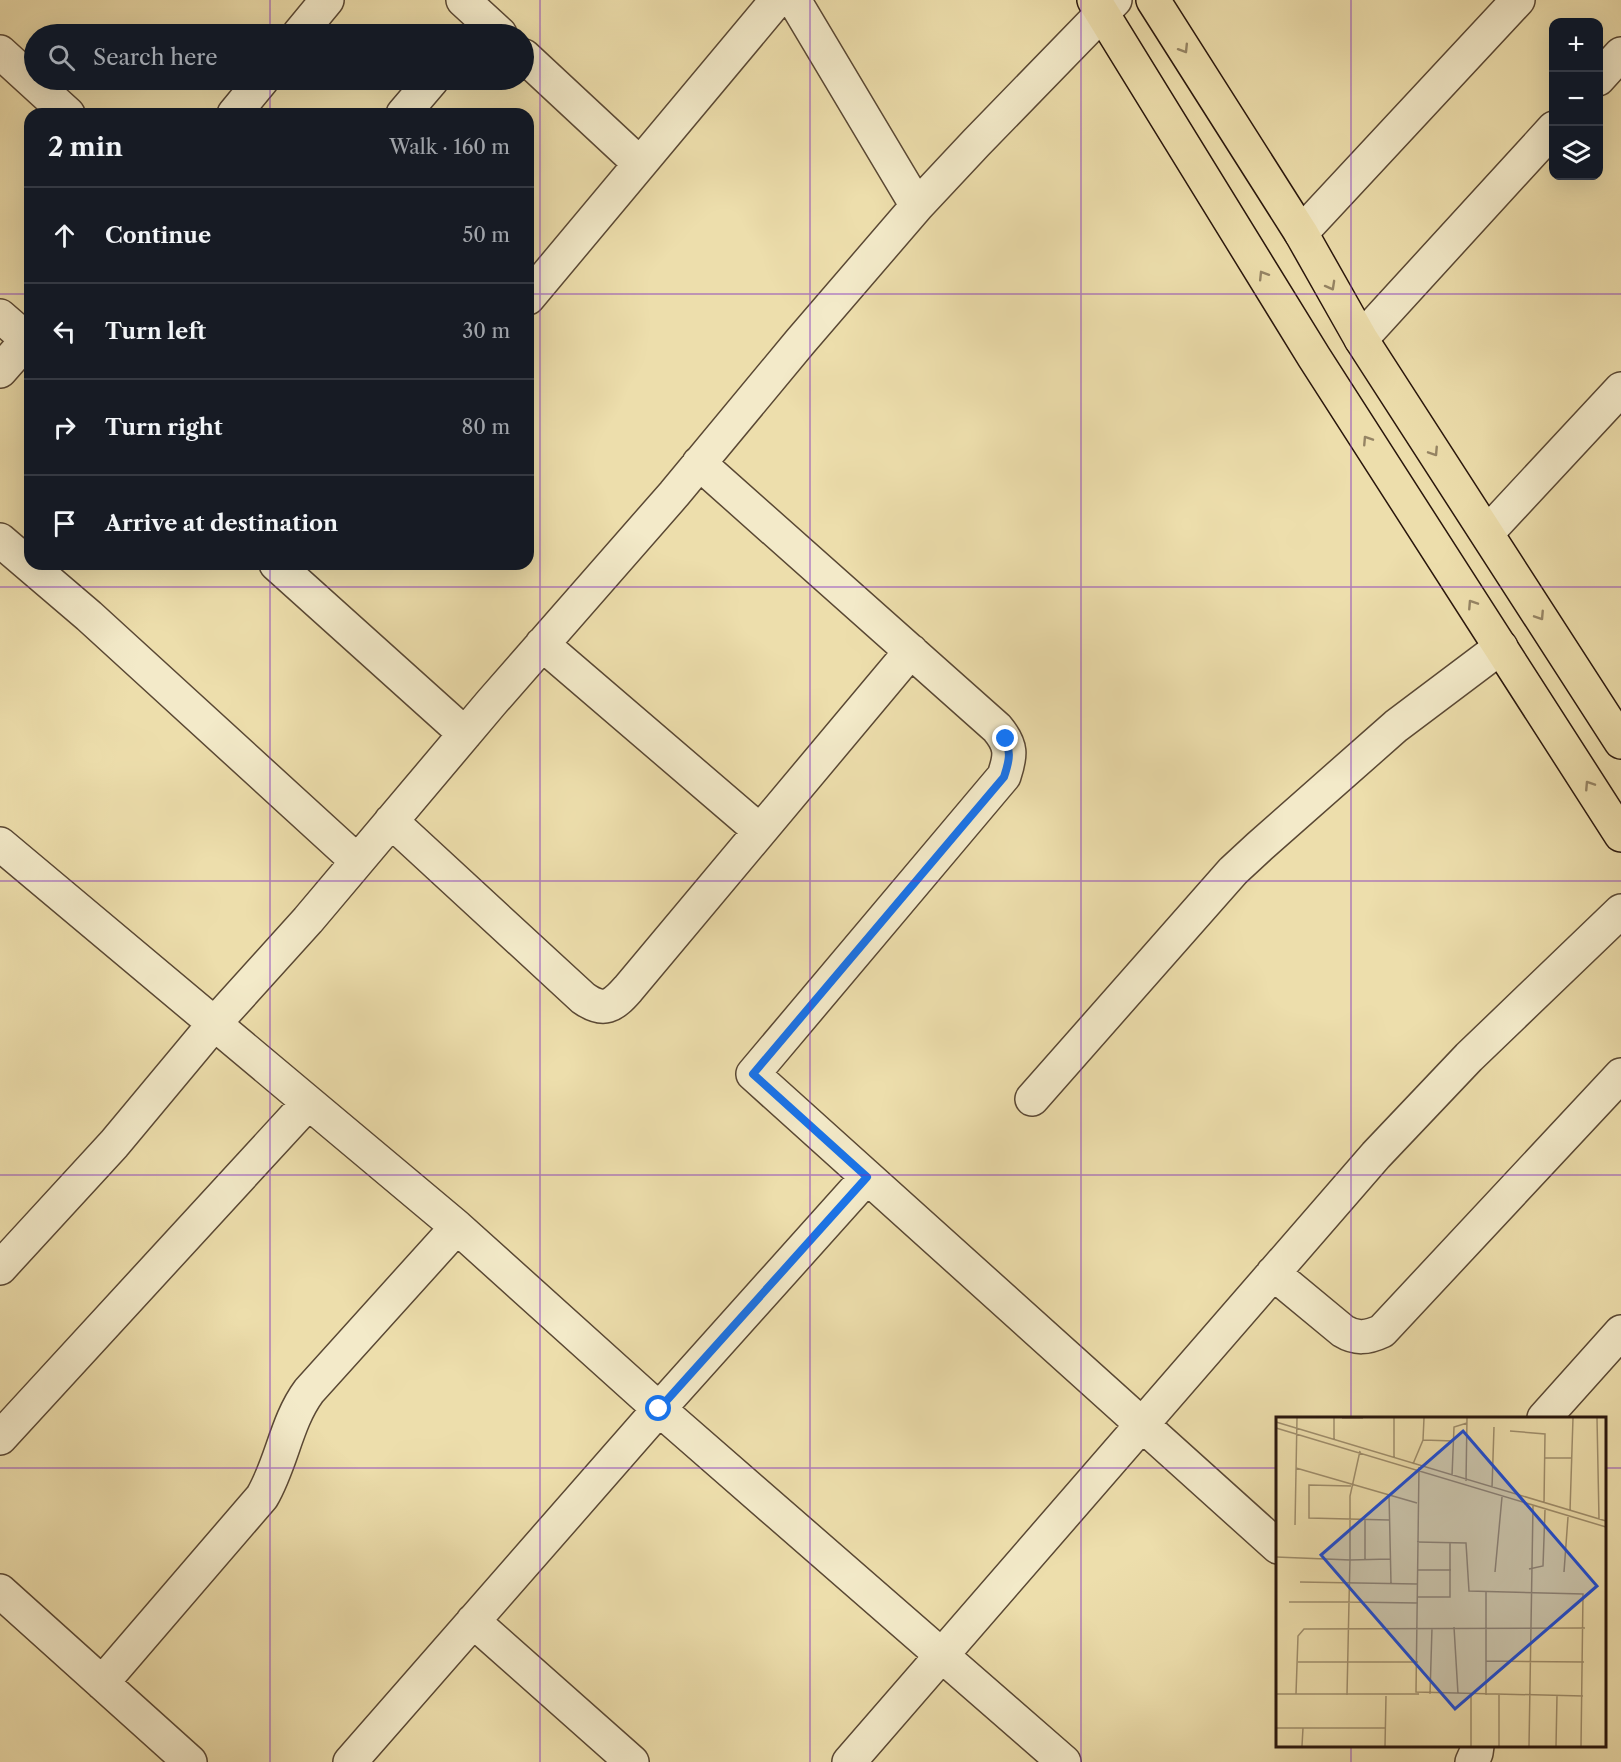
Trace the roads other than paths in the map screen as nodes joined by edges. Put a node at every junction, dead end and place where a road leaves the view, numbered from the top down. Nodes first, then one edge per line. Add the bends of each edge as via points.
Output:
1 (327, 0) edge
2 (777, 0) edge
3 (794, 0) edge
4 (1153, 0) edge
5 (1104, 4) edge
6 (1507, 4) edge
7 (307, 24) edge
8 (0, 52) edge
9 (1621, 54) edge
10 (534, 65) edge
11 (24, 74) edge
12 (1603, 74) edge
13 (42, 90) edge
14 (254, 90) edge
15 (423, 90) edge
16 (61, 108) edge
17 (239, 108) edge
18 (408, 108) edge
19 (1549, 133) edge
20 (640, 164) junction
21 (917, 206) junction
22 (1301, 232) junction
23 (534, 291) edge
24 (0, 315) edge
25 (24, 335) edge
26 (1361, 339) junction
27 (24, 345) edge
28 (0, 371) edge
29 (1621, 389) edge
30 (699, 463) junction
31 (1487, 533) junction
32 (0, 540) edge
33 (24, 560) edge
34 (35, 570) edge
35 (292, 570) edge
36 (542, 645) junction
37 (1500, 647) junction
38 (911, 651) junction
39 (465, 734) junction
40 (1621, 742) edge
41 (391, 821) junction
42 (760, 831) junction
43 (1621, 835) edge
44 (0, 844) edge
45 (357, 861) junction
46 (1621, 911) edge
47 (214, 1024) junction
48 (1621, 1075) edge
49 (1032, 1099) dead end
50 (308, 1103) junction
51 (867, 1177) junction
52 (457, 1227) junction
53 (6, 1248) edge
54 (1273, 1273) junction
55 (1621, 1332) edge
56 (659, 1409) junction
57 (1546, 1417) edge
58 (1141, 1424) junction
59 (0, 1438) edge
60 (1276, 1546) edge
61 (0, 1591) edge
62 (473, 1621) junction
63 (942, 1655) junction
64 (102, 1683) junction
65 (1477, 1747) edge
66 (188, 1761) edge
67 (350, 1762) edge
68 (632, 1762) edge
69 (849, 1762) edge
70 (1064, 1762) edge
71 (1472, 1762) edge

1 - 7 street
2 - 20 street
3 - 21 street
4 -> 22 main road
5 - 21 street
37 -> 5 main road via 1314,357
6 - 22 street
8 - 11 street
9 - 12 street
10 - 20 street
13 - 16 street
14 - 17 street
15 - 18 street
19 - 26 street
20 - 23 street
21 - 30 street
22 -> 26 main road
24 - 25 street
26 -> 31 main road
27 - 28 street
29 - 31 street
30 - 36 street
30 - 38 street
31 -> 40 main road
32 - 33 street
34 - 45 street
35 - 39 street
36 - 39 street
36 - 42 street
43 -> 37 main road
37 - 49 street via 1396,726 1233,871
38 - 42 street
38 - 51 street via 1006,739 1009,762 1004,777 753,1074
39 - 41 street
41 - 42 street via 583,999 604,1007 616,1001
41 - 45 street
44 - 47 street
45 - 47 street
46 - 54 street via 1469,1057 1376,1155
47 - 50 street
47 - 53 street via 114,1143
48 - 54 street via 1382,1331 1360,1337 1342,1331
50 - 52 street
50 - 59 street
51 - 56 street
51 - 58 street
52 - 56 street
52 - 64 street via 309,1391 294,1416 272,1480 262,1497
54 - 58 street
55 - 57 street
56 - 62 street
56 - 63 street
58 - 60 street
58 - 63 street
61 - 64 street
62 - 67 street
62 - 68 street
63 - 69 street
63 - 70 street
64 - 66 street
65 - 71 street

